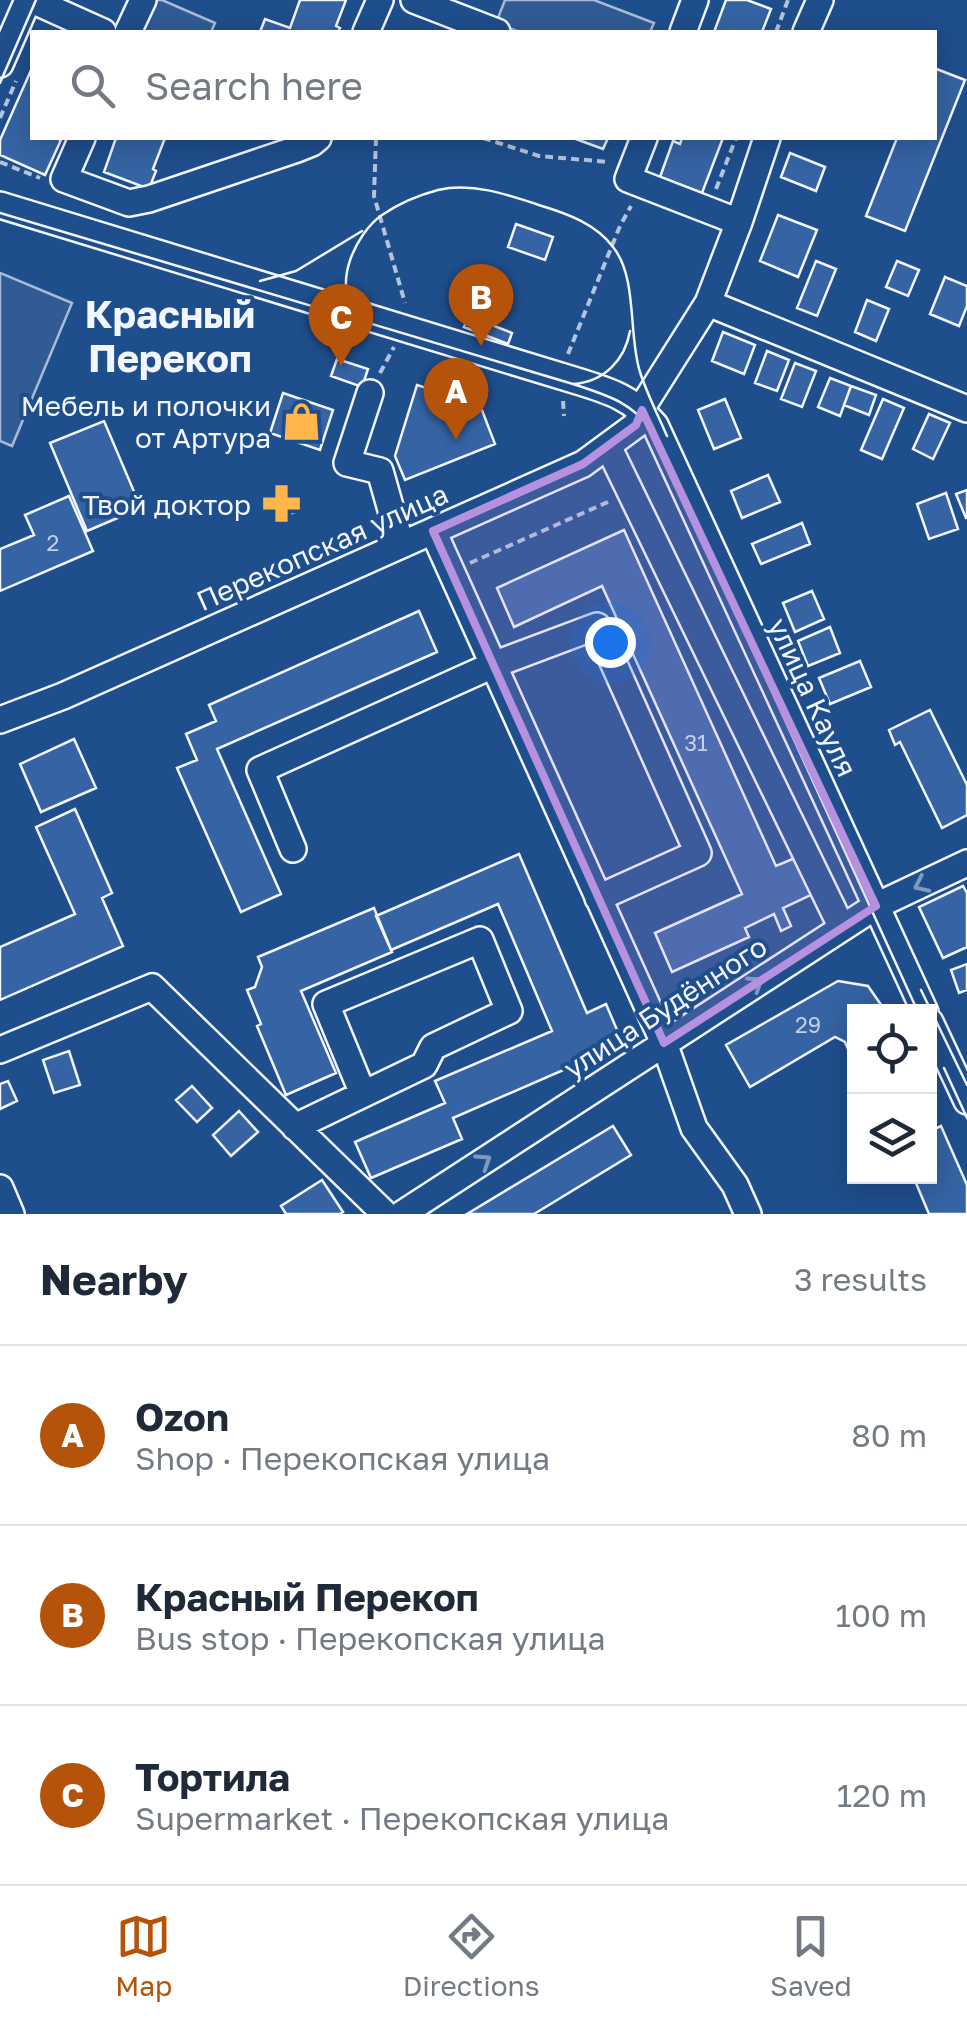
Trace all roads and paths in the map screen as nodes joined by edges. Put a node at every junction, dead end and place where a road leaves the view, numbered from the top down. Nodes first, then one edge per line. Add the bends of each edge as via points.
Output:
1 (30, 0) edge
2 (142, 0) edge
3 (380, 0) edge
4 (414, 0) edge
5 (695, 0) edge
6 (788, 0) edge
7 (814, 2) edge
8 (98, 30) edge
9 (129, 30) edge
10 (367, 30) edge
11 (492, 30) edge
12 (684, 30) edge
13 (777, 30) edge
14 (807, 30) edge
15 (0, 64) edge
16 (81, 140) edge
17 (316, 140) edge
18 (376, 140) edge
19 (489, 140) edge
20 (643, 140) edge
21 (735, 140) edge
22 (766, 140) edge
23 (0, 162) edge
24 (634, 164) junction
25 (50, 182) dead end
26 (0, 205) edge
27 (709, 209) junction
28 (739, 222) junction
29 (620, 226) dead end
30 (399, 283) dead end
31 (708, 303) junction
32 (563, 364) dead end
33 (370, 393) dead end
34 (644, 406) junction
35 (967, 409) edge
36 (608, 446) junction
37 (599, 506) dead end
38 (432, 531) junction
39 (401, 545) junction
40 (451, 571) junction
41 (493, 665) junction
42 (0, 720) edge
43 (293, 849) dead end
44 (967, 863) edge
45 (598, 898) junction
46 (876, 906) junction
47 (842, 928) junction
48 (921, 1004) edge
49 (937, 1037) edge
50 (664, 1043) junction
51 (0, 1050) edge
52 (363, 1094) junction
53 (967, 1101) edge
54 (296, 1126) junction
55 (0, 1188) edge
56 (11, 1214) edge
57 (386, 1214) edge
58 (402, 1214) edge
59 (748, 1214) edge

1 - 8 street
1 - 15 street
2 - 9 street
3 - 10 street
4 - 11 street
5 - 12 street
6 - 13 path
7 - 14 street
16 - 17 street via 64,179 129,202
18 - 30 path via 374,196
19 - 24 path via 538,156
20 - 24 street
21 - 27 path
22 - 28 street
23 - 25 path
24 - 27 street via 628,179
26 - 34 street
27 - 28 street
28 - 31 street
29 - 32 path
31 - 34 street
31 - 35 street
33 - 39 street via 346,463 380,471
34 - 36 street, Перекопская улица via 636,425
34 - 46 street, улица Кауля
36 - 38 street, Перекопская улица via 583,464
36 - 47 street
37 - 40 path
38 - 39 street, Перекопская улица
38 - 40 street
39 - 42 street, Перекопская улица
40 - 41 street
41 - 43 street via 260,770
41 - 45 street
41 - 45 street via 597,626 698,853
44 -> 46 street, улица Будённого
45 - 50 street
46 - 47 street, улица Будённого
46 - 48 street, улица Кауля
50 -> 47 street, улица Будённого
49 - 53 street
58 -> 50 street, улица Будённого
50 - 59 street via 694,1128 736,1185
51 - 54 street via 152,987
52 - 52 street via 424,1065 433,1048 509,1011 480,940 326,1004
52 - 54 street
54 - 57 street
55 - 56 street

